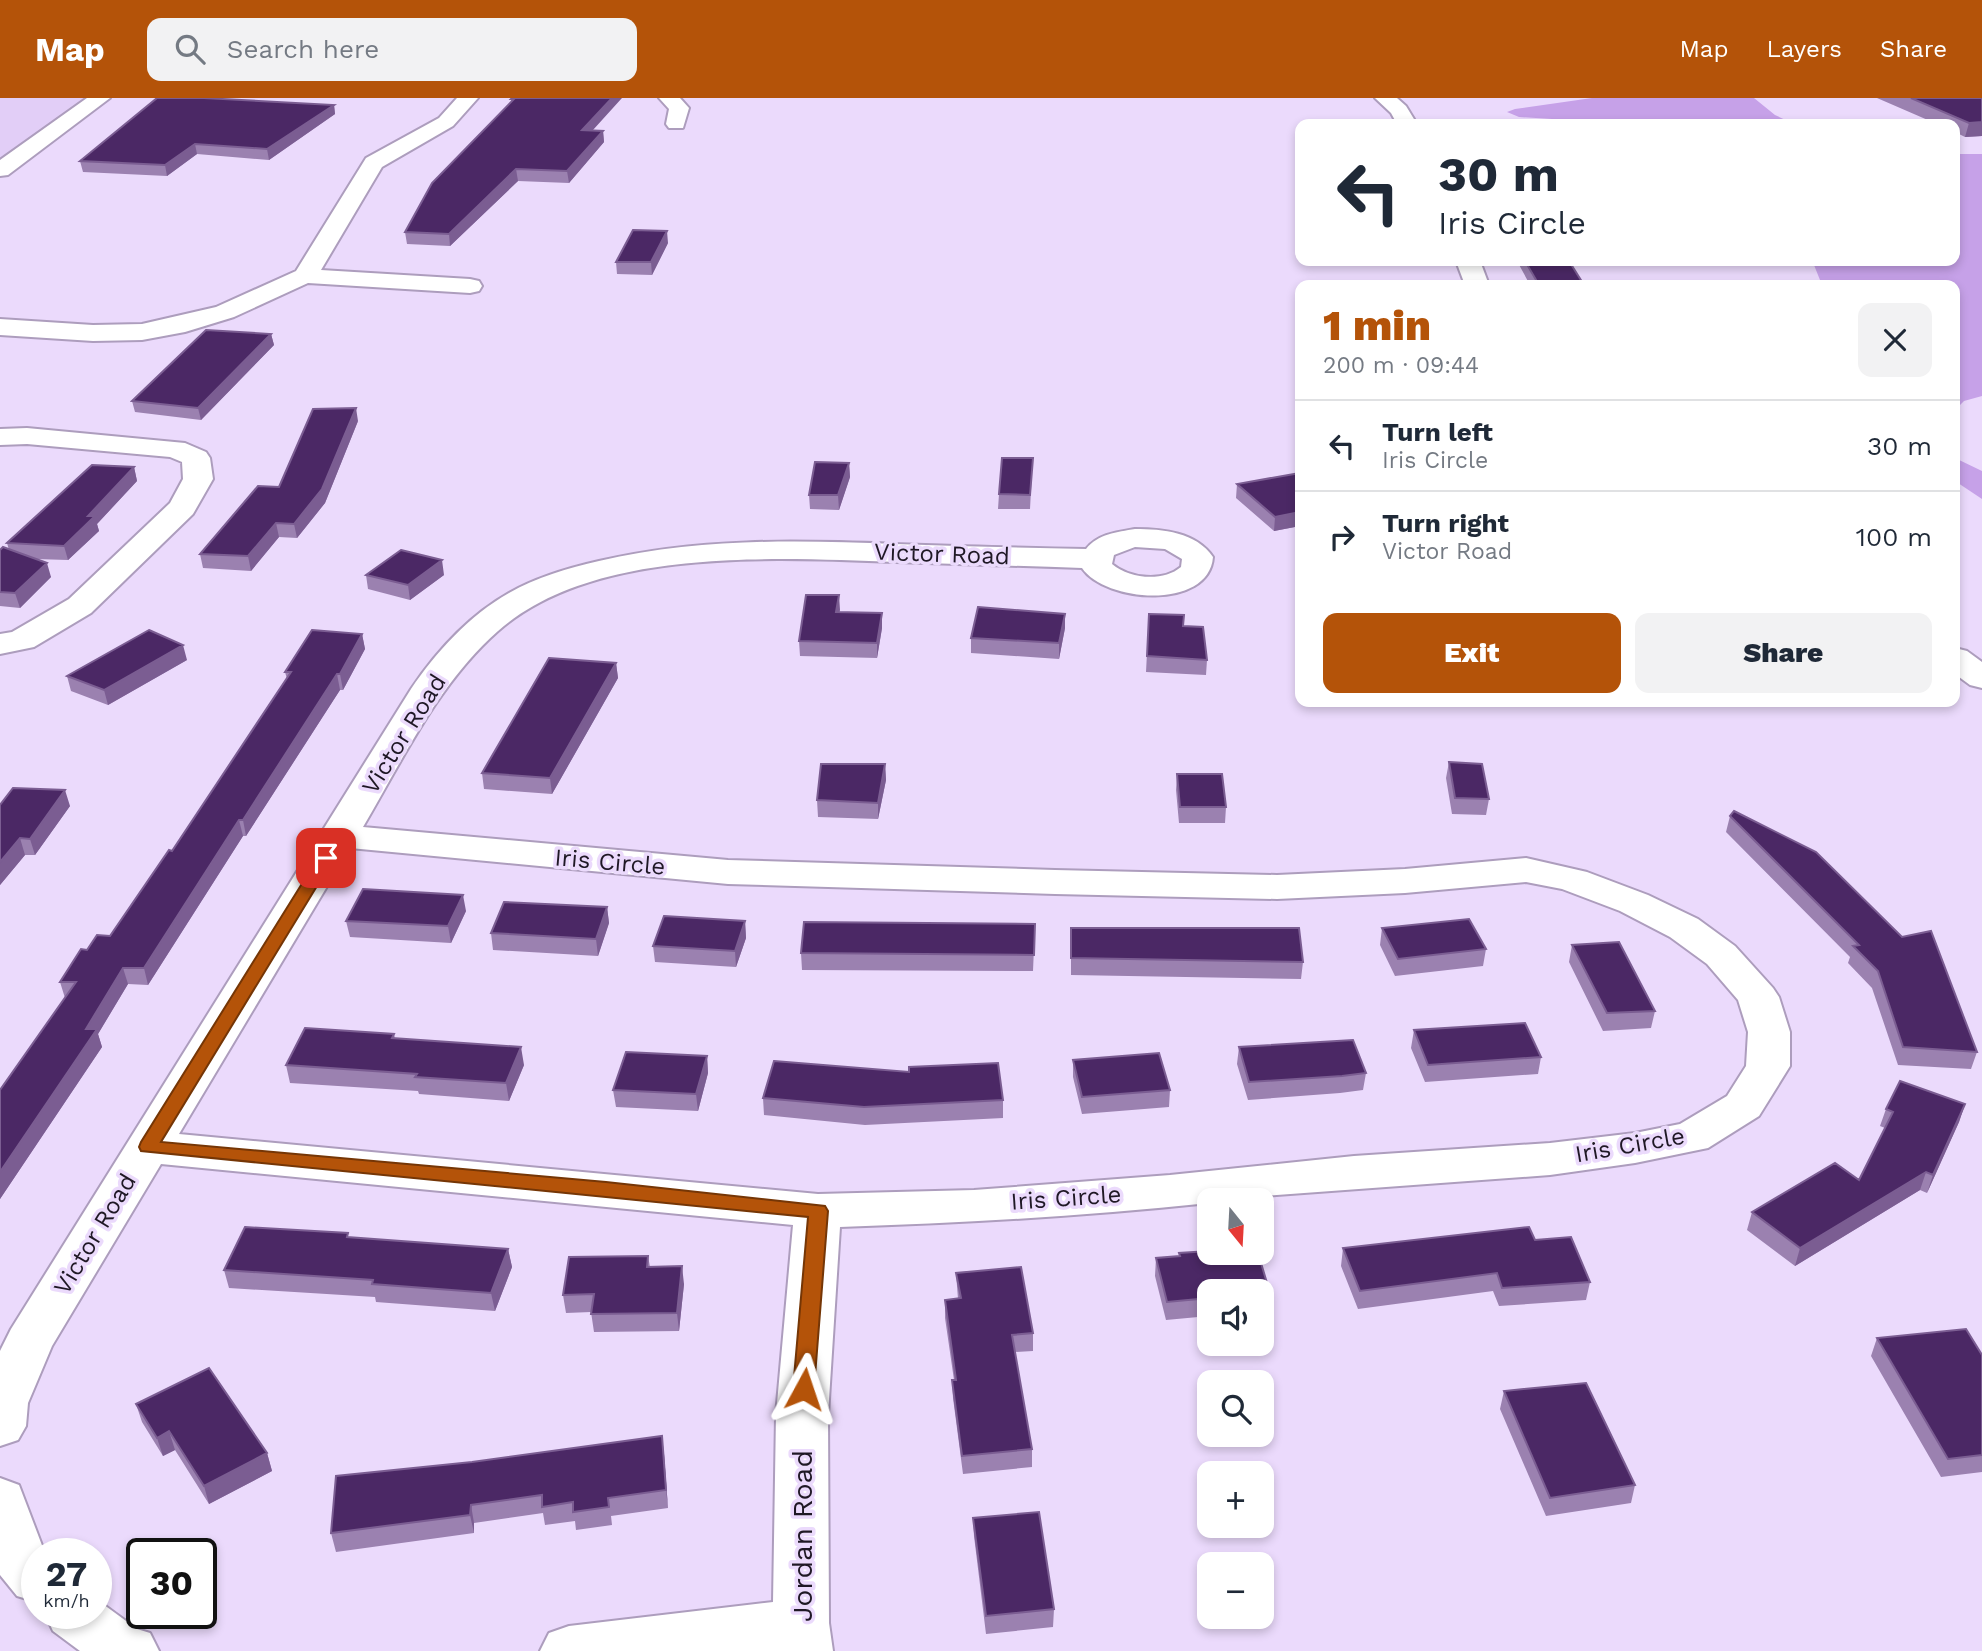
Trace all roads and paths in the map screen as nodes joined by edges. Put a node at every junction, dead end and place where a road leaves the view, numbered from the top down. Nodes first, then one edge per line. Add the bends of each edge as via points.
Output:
1 (100, 98) edge
2 (468, 98) edge
3 (669, 98) edge
4 (1385, 98) edge
5 (1404, 119) edge
6 (676, 124) dead end
7 (0, 170) edge
8 (305, 276) junction
9 (470, 286) dead end
10 (0, 327) edge
11 (0, 437) edge
12 (1096, 559) dead end
13 (0, 644) edge
14 (1960, 662) edge
15 (1982, 678) edge
16 (340, 836) junction
17 (148, 1147) junction
18 (818, 1211) junction
19 (0, 1426) edge
20 (0, 1500) edge
21 (21, 1561) edge
22 (93, 1629) edge
23 (803, 1637) edge
24 (130, 1651) edge
25 (569, 1651) edge

1 - 7 street
2 - 8 street via 446,122 374,163
3 - 6 street via 679,108
4 - 5 street
8 - 9 street
8 - 10 street via 225,312 142,332
11 - 13 street via 175,449 196,458 198,479 183,508 80,606 22,640
12 - 16 street, Victor Road via 698,552 646,559 565,580 512,605 458,651 428,689
14 - 15 street
16 - 17 street, Victor Road
16 - 18 street, Iris Circle via 728,872 1055,882 1277,887 1526,870 1573,880 1684,928 1721,955 1758,997 1769,1032 1768,1066 1743,1105 1692,1137 1646,1146 1550,1159 1144,1193 974,1206
17 - 18 street, Iris Circle
17 - 19 street, Victor Road via 29,1342 2,1403
18 - 23 street, Jordan Road via 802,1415
20 - 21 street
22 - 24 street
23 - 25 street

